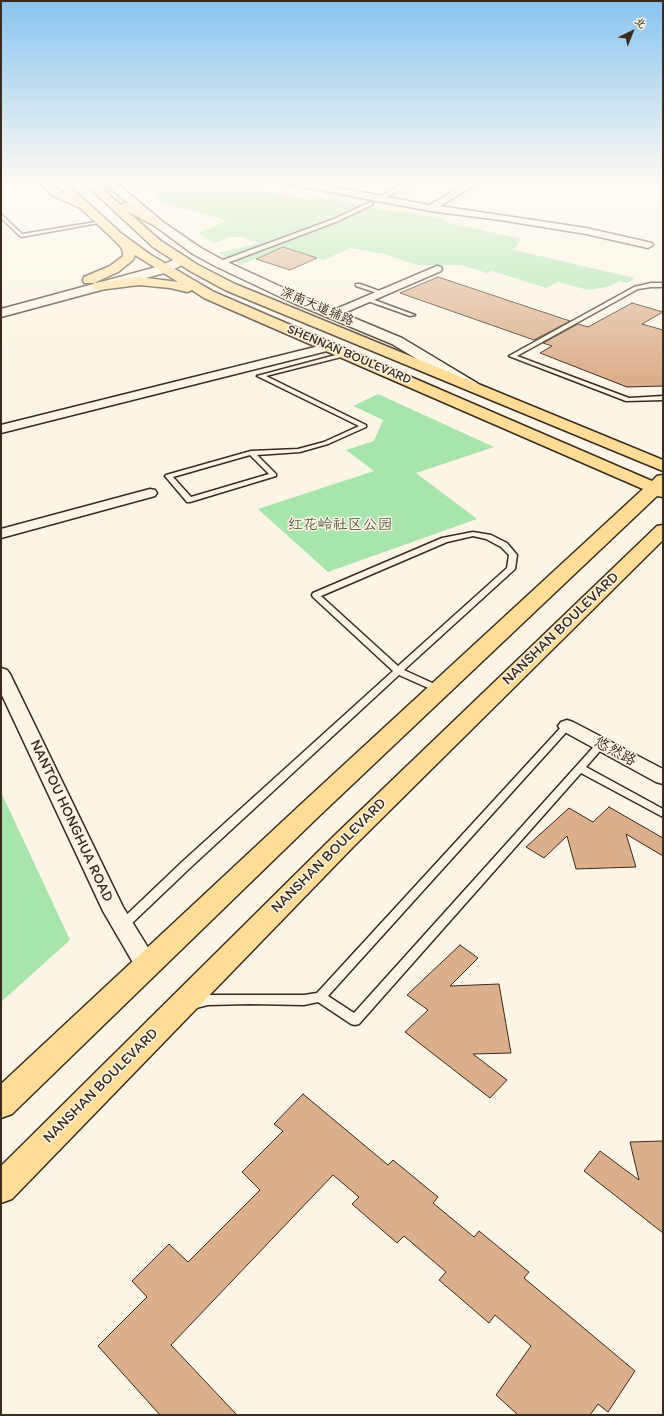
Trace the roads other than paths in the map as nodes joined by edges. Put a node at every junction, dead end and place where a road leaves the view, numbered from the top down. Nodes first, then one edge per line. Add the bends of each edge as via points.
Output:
1 (127, 247) edge
2 (132, 247) edge
3 (164, 247) edge
4 (191, 247) edge
5 (262, 247) edge
6 (182, 260) junction
7 (219, 263) junction
8 (159, 266) junction
9 (437, 269) dead end
10 (94, 283) junction
11 (358, 285) dead end
12 (663, 285) edge
13 (382, 293) junction
14 (209, 295) junction
15 (368, 299) junction
16 (1, 304) edge
17 (1, 313) edge
18 (333, 314) junction
19 (412, 315) dead end
20 (331, 347) junction
21 (347, 354) junction
22 (472, 386) junction
23 (663, 398) edge
24 (1, 429) edge
25 (608, 443) junction
26 (663, 452) edge
27 (251, 453) junction
28 (663, 466) edge
29 (660, 487) edge
30 (150, 493) dead end
31 (663, 530) edge
32 (1, 534) edge
33 (398, 671) junction
34 (1, 674) edge
35 (438, 689) junction
36 (567, 726) joint
37 (601, 744) junction
38 (579, 768) junction
39 (663, 777) edge
40 (663, 812) edge
41 (123, 925) junction
42 (147, 966) junction
43 (320, 997) junction
44 (181, 1006) junction
45 (1, 1104) edge
46 (1, 1188) edge

1 - 10 main road via 129,257
2 - 8 main road, SHENNAN BOULEVARD
3 - 6 main road, SHENNAN BOULEVARD
4 - 7 main road, 深南大道辅路
5 - 7 street
6 - 8 main road
6 - 22 main road, SHENNAN BOULEVARD via 209,277 254,298
7 - 18 main road, 深南大道辅路
8 - 10 main road
8 - 14 main road, SHENNAN BOULEVARD
9 - 13 street
10 - 14 main road via 150,282 183,287
10 - 16 main road
10 - 17 main road
11 - 13 lane
12 - 23 lane via 636,288 512,356 628,400
13 - 15 street
14 - 20 main road, SHENNAN BOULEVARD
15 - 18 street
15 - 19 lane
18 - 22 main road, 深南大道辅路 via 397,341
20 - 21 main road, SHENNAN BOULEVARD
20 - 24 street
21 - 27 lane via 260,376 364,426 326,443 298,451
21 - 29 main road, SHENNAN BOULEVARD
22 - 25 main road, SHENNAN BOULEVARD
25 - 26 main road via 646,452
25 - 28 main road, SHENNAN BOULEVARD
27 - 27 lane via 175,474 168,476 190,500 274,475
29 - 35 main road
30 - 32 street
31 - 44 main road, NANSHAN BOULEVARD via 345,840
33 - 33 lane via 512,569 513,555 504,545 488,537 473,534 458,536 316,596
33 - 35 lane
33 - 41 lane
34 - 41 street, NANTOU HONGHUA ROAD
35 - 42 main road
36 - 37 street, 悠然路
36 - 43 lane
37 - 38 lane
37 - 39 street, 悠然路
38 - 40 lane
38 - 43 lane via 355,1020
41 - 42 street, NANTOU HONGHUA ROAD
42 - 45 main road
43 - 44 lane via 304,1000 208,1000
44 - 46 main road, NANSHAN BOULEVARD

